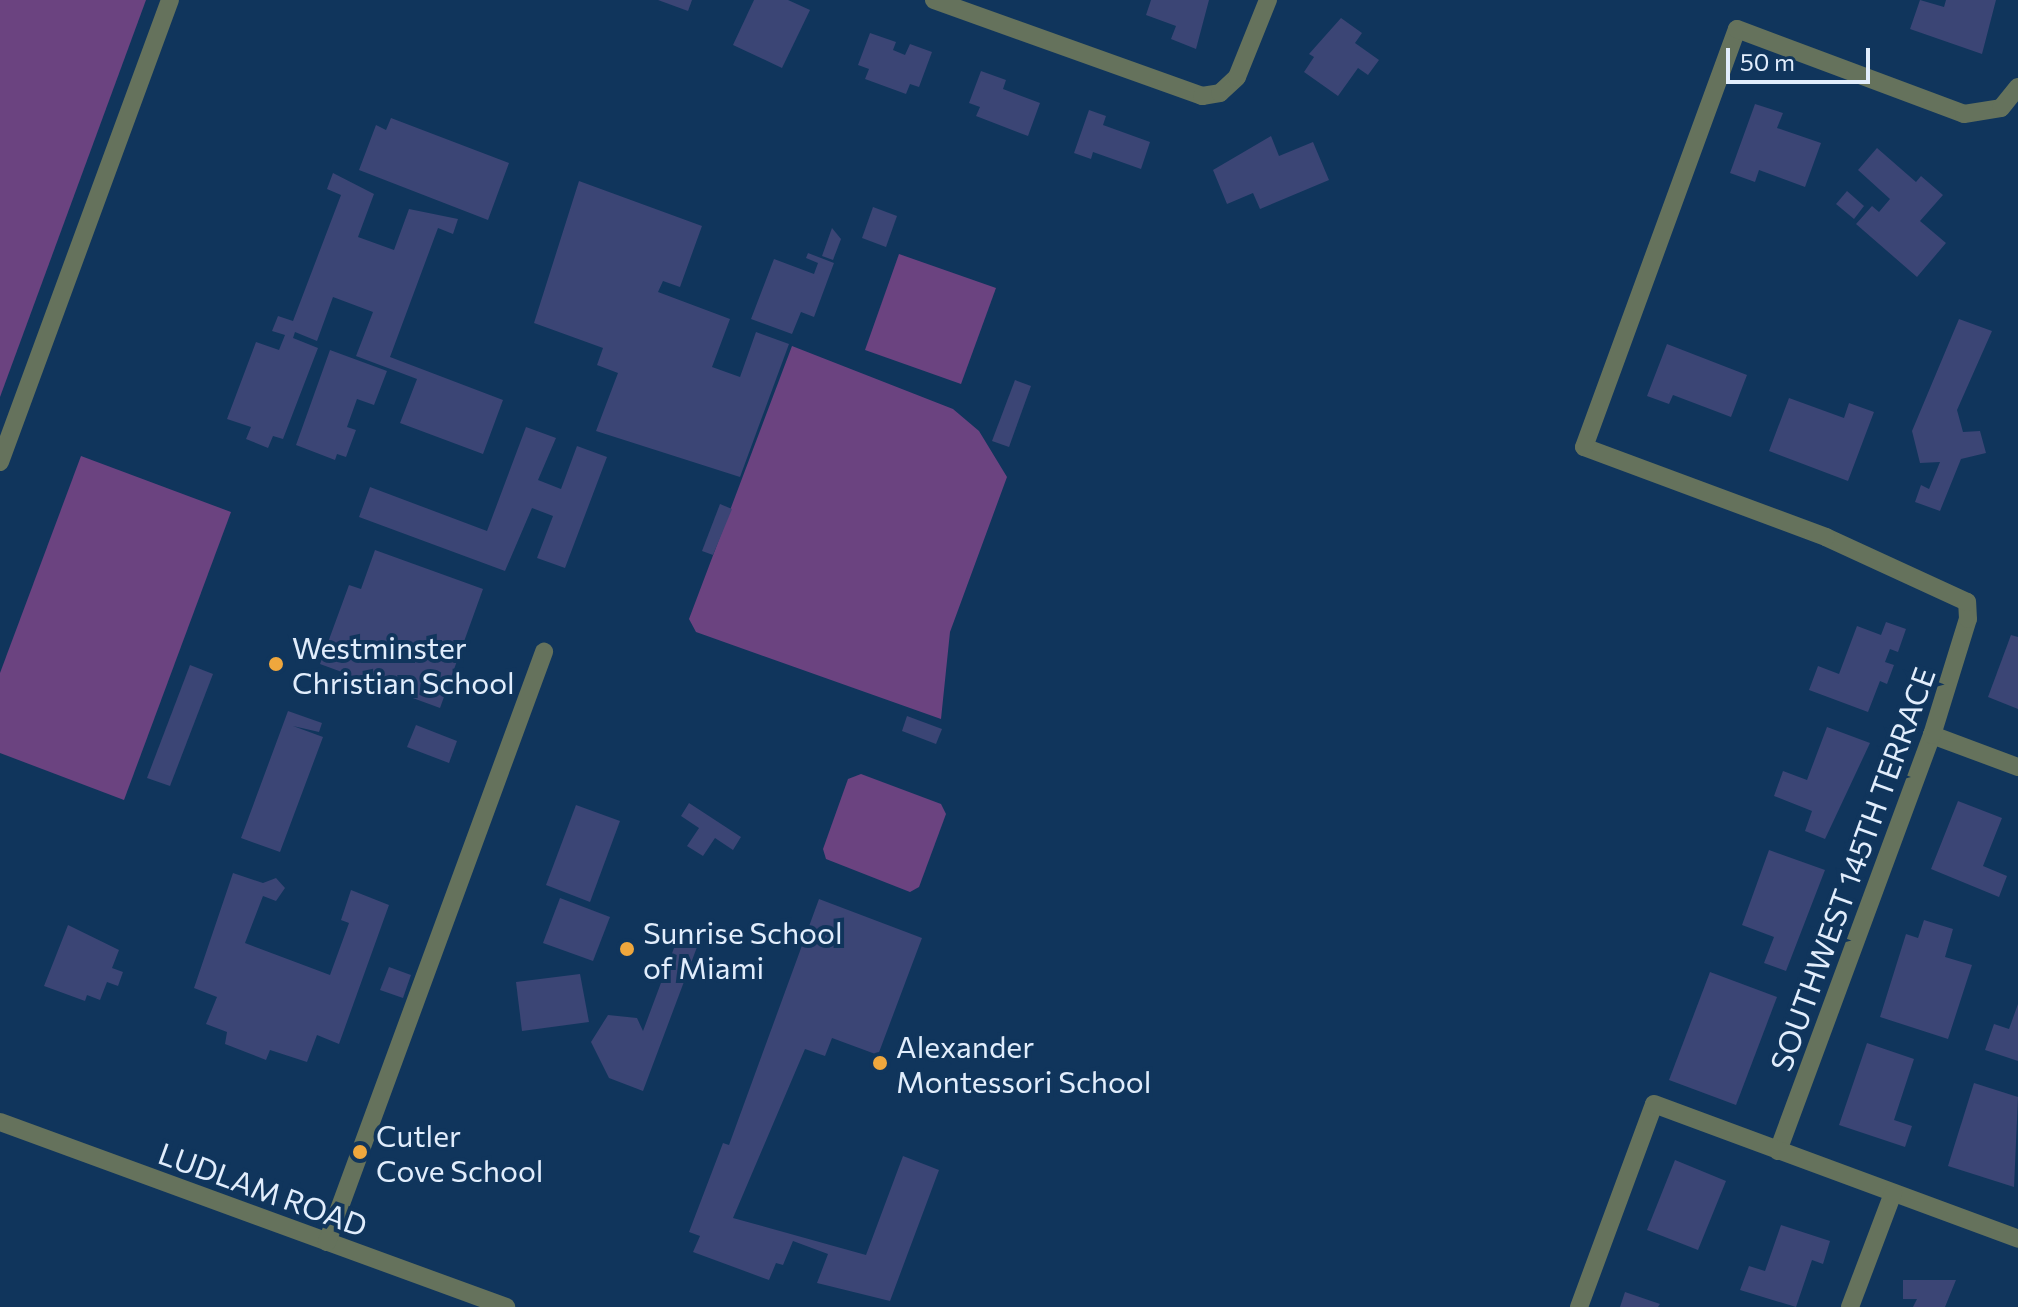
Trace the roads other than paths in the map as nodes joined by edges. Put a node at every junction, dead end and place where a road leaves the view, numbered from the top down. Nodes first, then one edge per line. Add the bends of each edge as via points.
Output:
1 (170, 0) edge
2 (934, 0) edge
3 (1268, 0) edge
4 (956, 4) edge
5 (2018, 87) edge
6 (0, 462) edge
7 (544, 652) dead end
8 (1932, 735) junction
9 (2018, 767) edge
10 (0, 1122) edge
11 (1778, 1151) junction
12 (1893, 1193) junction
13 (2018, 1239) edge
14 (327, 1242) junction
15 (506, 1307) edge
16 (1579, 1307) edge
17 (1850, 1307) edge

1 - 6 street
2 - 4 street
3 - 4 street via 1242,70 1224,90 1191,94
5 - 8 street, SOUTHWEST 145TH TERRACE via 2001,108 1964,114 1737,29 1584,447 1826,537 1967,602 1968,619
7 - 14 street
8 - 9 street
8 - 11 street, SOUTHWEST 145TH TERRACE
10 - 14 street, LUDLAM ROAD
11 - 12 street
11 - 16 street via 1654,1104
12 - 13 street
12 - 17 street
14 - 15 street, LUDLAM ROAD

